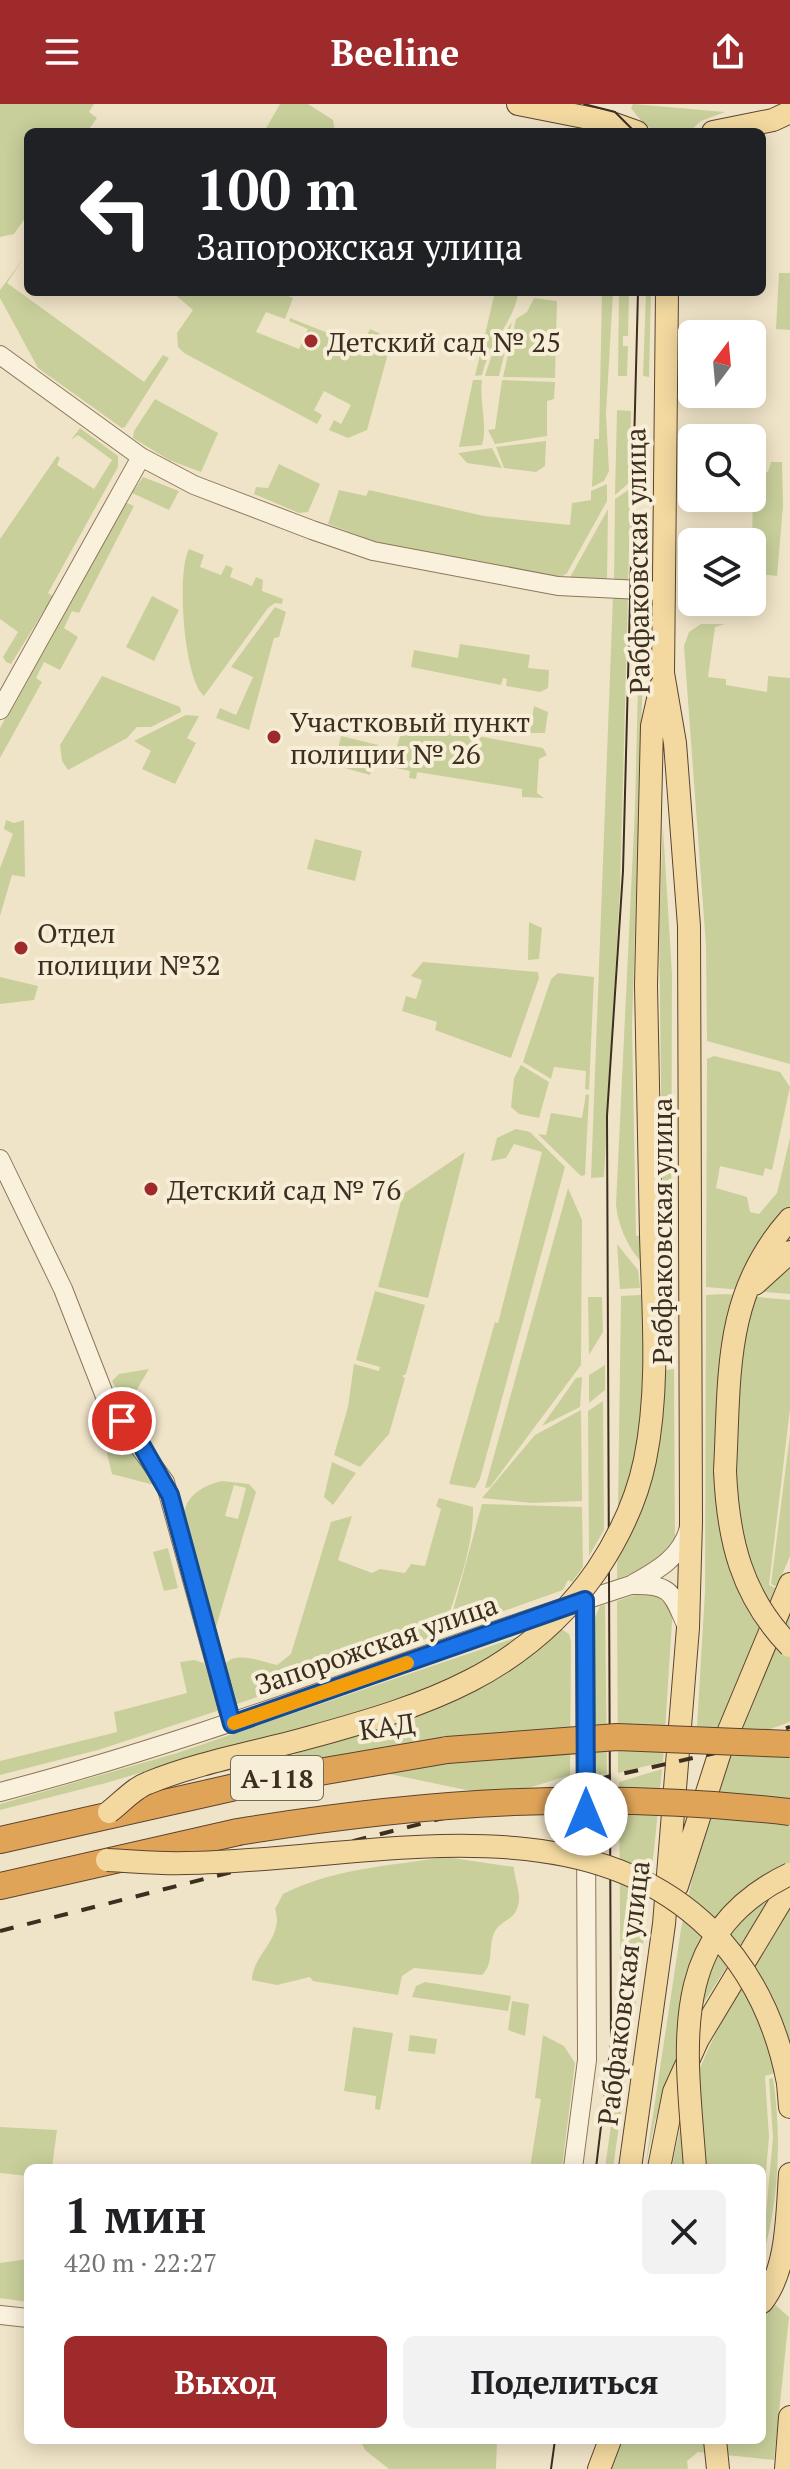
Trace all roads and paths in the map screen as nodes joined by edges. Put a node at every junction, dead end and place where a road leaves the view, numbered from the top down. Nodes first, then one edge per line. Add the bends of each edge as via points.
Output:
1 (518, 104) edge
2 (781, 104) edge
3 (790, 109) edge
4 (626, 128) edge
5 (733, 128) edge
6 (667, 296) edge
7 (0, 355) edge
8 (141, 457) junction
9 (662, 591) junction
10 (663, 673) junction
11 (0, 710) edge
12 (0, 1159) edge
13 (790, 1219) edge
14 (790, 1252) edge
15 (740, 1305) junction
16 (691, 1522) junction
17 (790, 1584) edge
18 (631, 1585) junction
19 (585, 1600) junction
20 (688, 1628) junction
21 (790, 1646) edge
22 (232, 1724) junction
23 (790, 1744) edge
24 (0, 1792) edge
25 (109, 1812) junction
26 (790, 1812) edge
27 (0, 1840) edge
28 (107, 1860) junction
29 (790, 1874) edge
30 (0, 1886) edge
31 (790, 1886) edge
32 (664, 1924) junction
33 (788, 2083) edge
34 (790, 2107) edge
35 (574, 2164) edge
36 (631, 2164) edge
37 (660, 2164) edge
38 (695, 2164) edge
39 (790, 2174) edge
40 (782, 2236) junction
41 (766, 2274) edge
42 (766, 2295) edge
43 (0, 2315) edge
44 (24, 2318) edge
45 (790, 2417) edge
46 (592, 2444) edge
47 (608, 2444) edge
48 (715, 2444) edge
49 (589, 2469) edge
50 (599, 2469) edge
51 (718, 2469) edge
52 (786, 2469) edge

1 - 4 main road
2 - 3 main road
3 - 5 main road via 773,120
6 - 9 main road, Рабфаковская улица
7 - 8 street
8 - 9 street via 220,496 373,551 558,586
8 - 11 street
9 - 10 main road, Рабфаковская улица
10 - 16 main road, Рабфаковская улица via 675,743 689,926
10 - 25 main road, bridge via 652,726 646,985 653,1408 645,1462 612,1547 551,1626 514,1656 446,1695 145,1784
12 - 22 street via 63,1289 108,1404 165,1482
13 - 15 main road via 762,1254
14 - 15 main road via 763,1273
15 - 21 main road, bridge via 729,1386 727,1520 741,1574 768,1621
16 - 18 street via 686,1542 673,1558
16 - 20 main road, Рабфаковская улица
17 - 32 main road via 720,1752
18 - 19 street, Запорожская улица
18 - 20 street via 661,1585 671,1592
19 - 22 street, Запорожская улица
19 - 35 street via 587,2060
20 - 32 main road, Рабфаковская улица
22 - 24 street, Запорожская улица
23 - 25 highway, КАД / А-118, bridge via 617,1737 492,1745 345,1765
25 - 27 highway, КАД / А-118
26 - 28 highway, А-118, bridge via 631,1799 472,1801 360,1812
28 - 30 highway, А-118
28 - 33 main road, bridge via 186,1863 499,1847 566,1854 616,1867 685,1907 733,1954 765,2007
29 - 38 main road, bridge via 733,1914 699,1968 686,2040
31 - 37 main road via 698,2039 674,2092
32 - 36 main road, Рабфаковская улица
33 - 34 main road
39 - 40 main road
40 - 41 main road
40 - 42 main road via 778,2275
43 - 44 street
45 - 52 main road
46 - 49 main road
47 - 50 main road
48 - 51 main road

